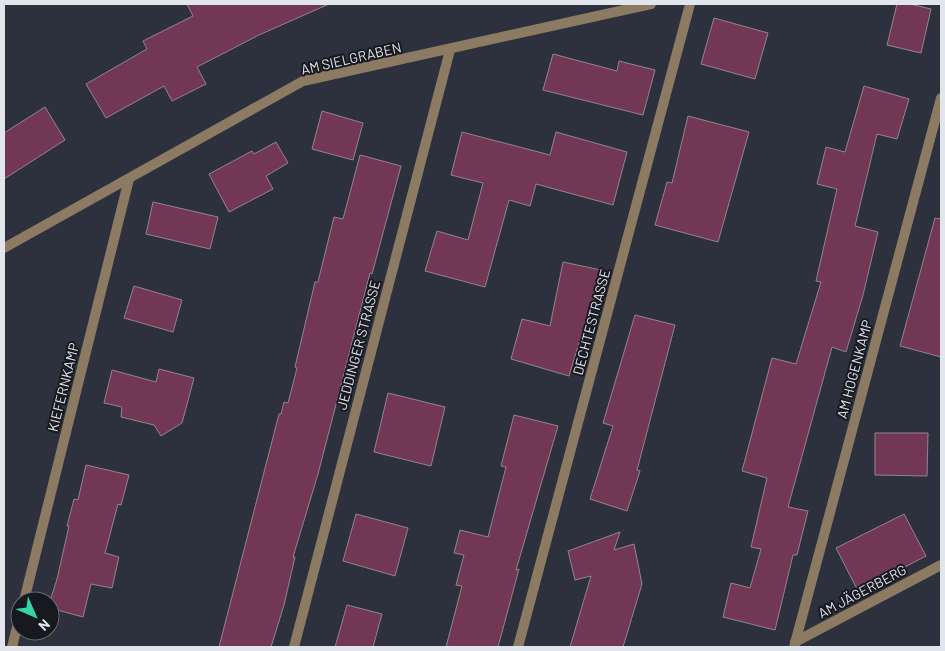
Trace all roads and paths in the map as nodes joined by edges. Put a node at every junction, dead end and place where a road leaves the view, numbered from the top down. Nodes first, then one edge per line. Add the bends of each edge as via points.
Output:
1 (651, 4) edge
2 (690, 4) edge
3 (450, 50) junction
4 (941, 98) edge
5 (129, 179) junction
6 (4, 248) edge
7 (941, 565) edge
8 (26, 591) edge
9 (794, 645) edge
10 (294, 647) edge
11 (518, 647) edge

1 - 3 street, AM SIELGRABEN
2 - 11 street, DECHTESTRASSE
3 - 5 street, AM SIELGRABEN via 304,81
3 - 10 street, JEDDINGER STRASSE
4 - 9 street, AM HOGENKAMP
5 - 6 street, AM SIELGRABEN
5 - 8 street, KIEFERNKAMP
7 - 9 street, AM JÄGERBERG

